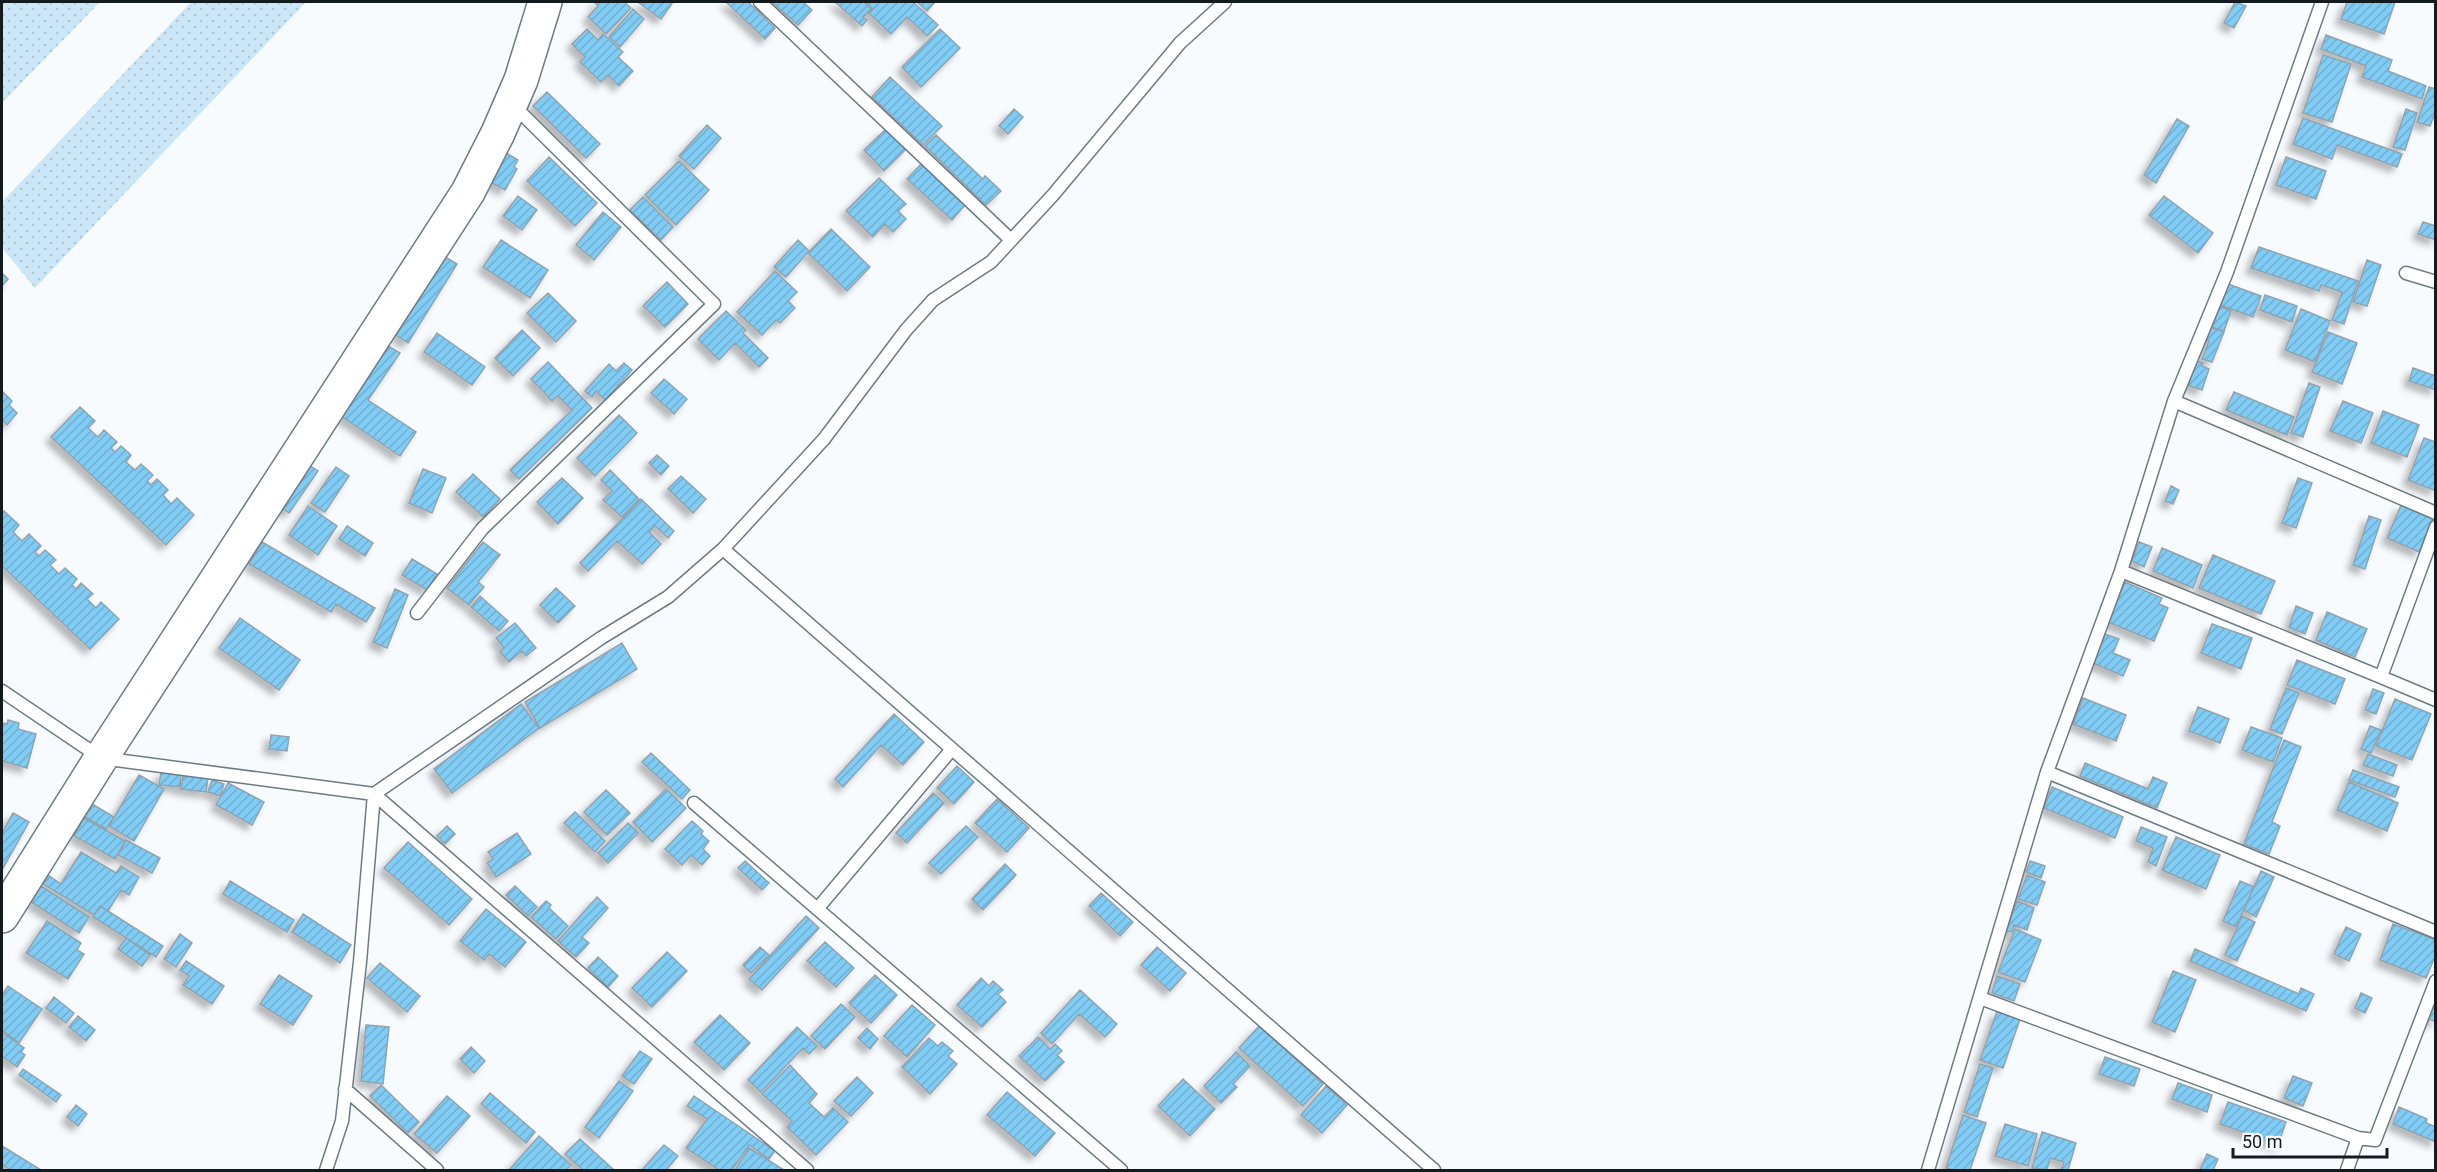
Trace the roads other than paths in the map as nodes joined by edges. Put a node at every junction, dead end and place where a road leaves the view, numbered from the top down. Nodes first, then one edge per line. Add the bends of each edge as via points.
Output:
1 (545, 2) edge
2 (760, 2) edge
3 (1226, 2) edge
4 (2322, 2) edge
5 (512, 103) junction
6 (1011, 240) junction
7 (2406, 273) dead end
8 (2436, 282) edge
9 (2174, 401) junction
10 (2436, 513) edge
11 (2436, 528) edge
12 (723, 549) junction
13 (2121, 571) junction
14 (417, 613) dead end
15 (2381, 677) junction
16 (2, 690) edge
17 (2436, 700) edge
18 (952, 749) junction
19 (101, 758) junction
20 (2047, 772) junction
21 (374, 794) junction
22 (694, 803) dead end
23 (818, 908) junction
24 (2, 916) edge
25 (2436, 932) edge
26 (2435, 983) edge
27 (1980, 998) junction
28 (345, 1089) junction
29 (2358, 1138) junction
30 (326, 1170) edge
31 (437, 1170) edge
32 (807, 1170) edge
33 (1121, 1170) edge
34 (1434, 1170) edge
35 (1928, 1170) edge
36 (2347, 1170) edge

1 - 5 street
2 - 6 lane
3 - 6 lane via 1180,43
4 - 9 lane via 2227,272
5 - 14 lane via 714,304 482,529
5 - 19 street via 468,192
6 - 12 lane via 991,262 933,300 824,439
7 - 8 lane
9 - 10 lane
9 - 13 lane
11 - 15 lane
12 - 18 lane
12 - 21 lane via 668,597 601,638
13 - 15 lane
13 - 20 lane
15 - 17 lane
16 - 19 lane
18 - 23 lane
18 - 34 lane
19 - 21 lane
19 - 24 street
20 - 25 lane
20 - 27 lane
21 - 28 lane
21 - 32 lane
22 - 23 lane
23 - 33 lane
26 - 29 lane via 2374,1140
27 - 29 lane
27 - 35 lane
28 - 30 lane via 342,1121
28 - 31 lane
29 - 36 lane

